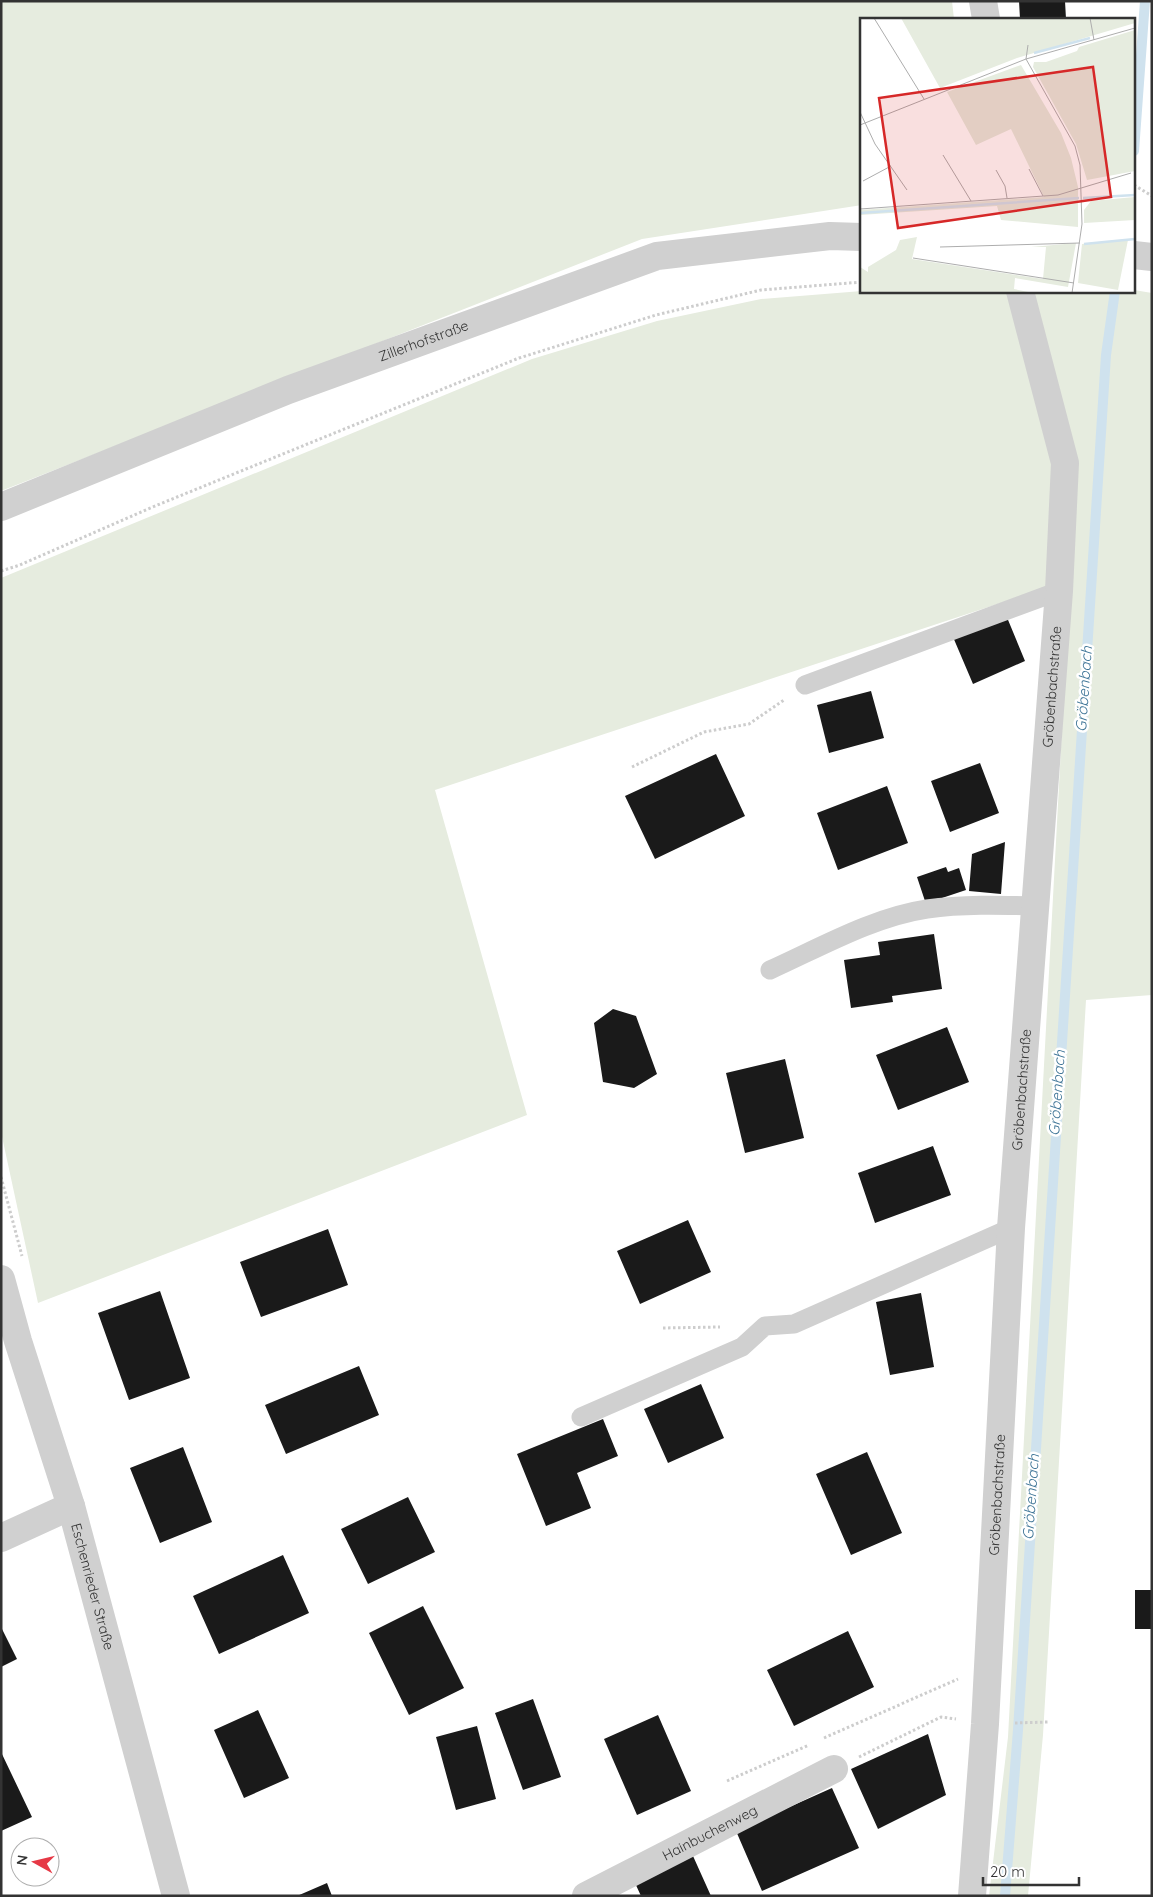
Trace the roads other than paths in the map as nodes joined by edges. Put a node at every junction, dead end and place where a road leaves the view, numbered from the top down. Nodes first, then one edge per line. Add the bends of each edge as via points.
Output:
1 (983, 1) edge
2 (986, 18) edge
3 (860, 237) edge
4 (1020, 292) edge
5 (1, 507) edge
6 (1059, 591) junction
7 (805, 685) road end
8 (1035, 906) junction
9 (770, 970) dead end
10 (1011, 1228) junction
11 (1, 1279) edge
12 (582, 1417) dead end
13 (72, 1506) junction
14 (1, 1538) edge
15 (834, 1769) road end
16 (616, 1889) edge
17 (176, 1896) edge
18 (586, 1896) edge
19 (972, 1896) edge

1 - 2 street
3 - 5 street, Zillerhofstraße via 830,236 657,256 288,390
4 - 6 street, Gröbenbachstraße via 1065,463
6 - 7 lane
6 - 8 street, Gröbenbachstraße
8 - 9 lane via 926,909 882,920
8 - 10 street, Gröbenbachstraße
10 - 12 lane via 794,1324 765,1326 742,1347
10 - 19 street, Gröbenbachstraße via 989,1666
11 - 13 street, Eschenrieder Straße via 18,1342
13 - 14 street
13 - 17 street, Eschenrieder Straße
15 - 16 street, Hainbuchenweg
16 - 18 street, Hainbuchenweg

